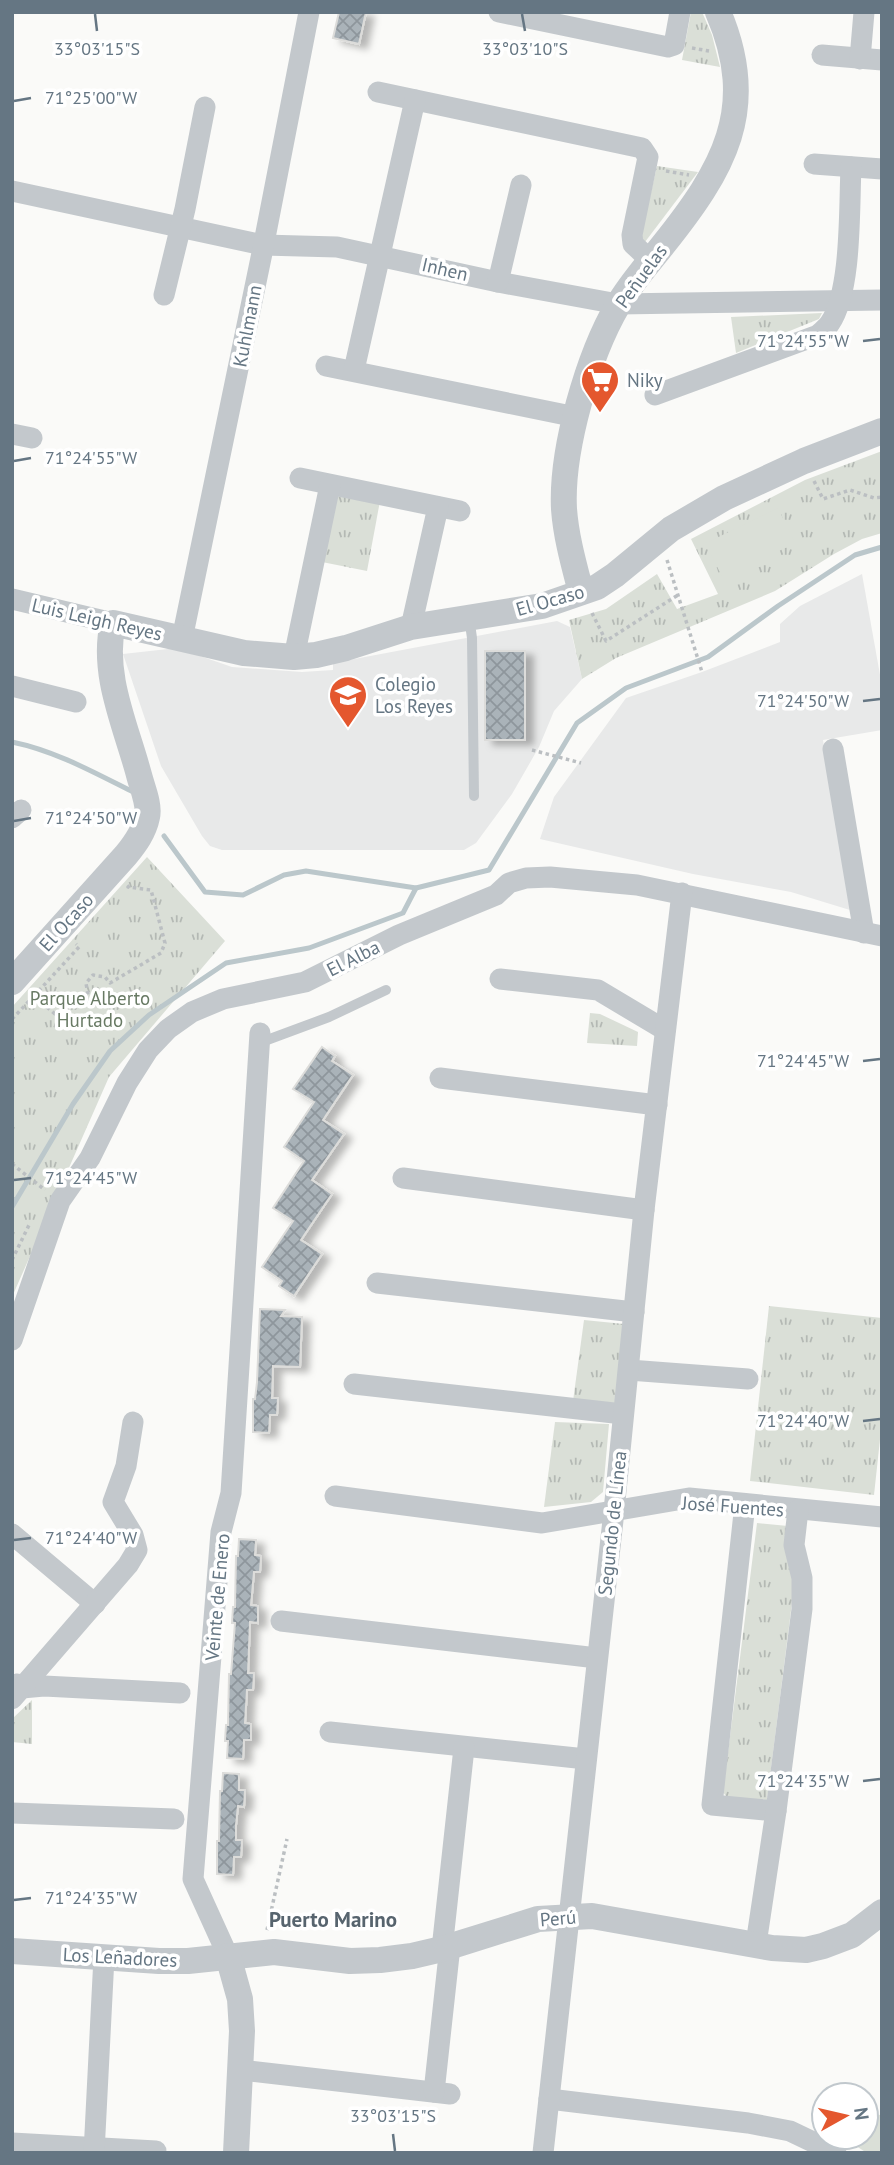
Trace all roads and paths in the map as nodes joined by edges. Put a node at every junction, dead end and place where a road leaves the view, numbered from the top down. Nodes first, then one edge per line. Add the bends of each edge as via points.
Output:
1 (309, 12) edge
2 (499, 12) edge
3 (680, 12) edge
4 (718, 12) edge
5 (864, 12) edge
6 (674, 46) junction
7 (732, 54) junction
8 (822, 55) dead end
9 (860, 59) junction
10 (882, 60) edge
11 (378, 92) dead end
12 (415, 100) junction
13 (205, 107) dead end
14 (814, 163) dead end
15 (851, 167) junction
16 (882, 169) edge
17 (521, 185) dead end
18 (12, 191) edge
19 (180, 225) junction
20 (263, 245) junction
21 (380, 255) junction
22 (651, 261) junction
23 (498, 282) junction
24 (164, 295) dead end
25 (882, 300) edge
26 (841, 301) junction
27 (618, 304) junction
28 (326, 366) dead end
29 (355, 370) junction
30 (655, 395) dead end
31 (576, 416) junction
32 (882, 430) edge
33 (804, 461) junction
34 (300, 478) dead end
35 (330, 485) junction
36 (882, 497) edge
37 (438, 507) junction
38 (460, 510) dead end
39 (661, 538) junction
40 (582, 592) junction
41 (678, 595) junction
42 (12, 599) edge
43 (469, 617) junction
44 (113, 623) junction
45 (411, 627) junction
46 (182, 639) junction
47 (294, 657) junction
48 (702, 672) dead end
49 (12, 686) edge
50 (76, 702) dead end
51 (833, 749) dead end
52 (532, 750) dead end
53 (580, 763) dead end
54 (474, 796) dead end
55 (126, 855) junction
56 (682, 893) junction
57 (873, 934) edge
58 (499, 979) dead end
59 (12, 982) edge
60 (387, 990) dead end
61 (12, 1019) edge
62 (665, 1030) junction
63 (259, 1038) joint
64 (440, 1078) dead end
65 (657, 1105) junction
66 (12, 1164) edge
67 (403, 1178) dead end
68 (45, 1190) dead end
69 (644, 1210) junction
70 (377, 1283) dead end
71 (634, 1312) junction
72 (12, 1340) edge
73 (629, 1370) junction
74 (748, 1378) dead end
75 (354, 1384) dead end
76 (623, 1414) junction
77 (133, 1422) dead end
78 (335, 1496) dead end
79 (745, 1504) junction
80 (798, 1510) junction
81 (614, 1511) junction
82 (882, 1517) edge
83 (12, 1534) edge
84 (95, 1604) junction
85 (281, 1621) dead end
86 (597, 1658) junction
87 (15, 1689) edge
88 (180, 1693) dead end
89 (330, 1732) dead end
90 (464, 1748) junction
91 (586, 1759) junction
92 (776, 1811) junction
93 (12, 1814) edge
94 (174, 1819) dead end
95 (287, 1839) dead end
96 (882, 1912) edge
97 (570, 1916) junction
98 (756, 1944) junction
99 (446, 1947) junction
100 (12, 1951) edge
101 (262, 1952) junction
102 (228, 1956) junction
103 (104, 1957) junction
104 (241, 2070) junction
105 (549, 2099) junction
106 (12, 2143) edge
107 (94, 2150) edge
108 (156, 2151) dead end
109 (236, 2153) edge
110 (543, 2153) edge
111 (836, 2153) edge

1 - 20 street, Kuhlmann
2 - 6 street
3 - 6 street
4 - 7 street, Peñuelas
5 - 9 street
6 - 7 path
7 - 22 street, Peñuelas via 735,104 720,161 692,208
8 - 9 street
9 - 10 street
11 - 12 street
12 - 21 street
12 - 22 street via 642,148 648,157 632,235 633,244
13 - 19 street
14 - 15 street
15 - 16 street
15 - 26 street
17 - 23 street
18 - 19 street, Inhen
19 - 20 street, Inhen
19 - 24 street
20 - 21 street, Inhen via 337,247
20 - 46 street, Kuhlmann
21 - 23 street, Inhen
21 - 29 street
22 - 27 street, Peñuelas
23 - 27 street, Inhen
25 - 26 street, Inhen
26 - 27 street, Inhen
26 - 30 street via 830,325 818,335
27 - 31 street, Peñuelas
28 - 29 street
29 - 31 street
31 - 40 street, Peñuelas via 564,508
32 - 33 street, El Ocaso
33 - 36 path via 823,499 850,490
33 - 39 street, El Ocaso via 701,510
34 - 35 street
35 - 37 street
35 - 47 street
37 - 38 street
37 - 45 street
39 - 40 street, El Ocaso via 615,575
39 - 41 path
40 - 41 path via 606,641
40 - 43 street, El Ocaso via 542,606
41 - 48 path
42 - 44 street, Luis Leigh Reyes
43 - 45 street, El Ocaso
43 - 54 lane
44 - 46 street, Luis Leigh Reyes
44 - 55 street, El Ocaso via 108,648 111,677 148,816
45 - 47 street, El Ocaso via 346,648
46 - 47 street, El Ocaso via 244,653
49 - 50 street
51 - 57 street
52 - 53 path
55 - 59 street, El Ocaso
55 - 61 path via 138,864 128,887 150,890 165,943 161,953 110,983 93,975 86,983 88,995 55,1014 34,996
56 - 57 street, El Alba
56 - 62 street, Segundo de Línea
56 - 72 street, El Alba via 596,880 526,878 305,982 223,999 192,1012 148,1050 90,1158 60,1201
58 - 62 street via 598,990
60 - 63 lane via 329,1017
62 - 65 street, Segundo de Línea
63 - 102 street, Veinte de Enero via 231,1493 221,1532 193,1879
64 - 65 street
65 - 69 street, Segundo de Línea
66 - 68 path
67 - 69 street
69 - 71 street, Segundo de Línea
70 - 71 street
71 - 73 street, Segundo de Línea
73 - 74 street
73 - 76 street, Segundo de Línea
75 - 76 street
76 - 81 street, Segundo de Línea
77 - 84 street via 126,1466 113,1502 133,1535 136,1550
78 - 81 street, José Fuentes via 542,1523
79 - 80 street, José Fuentes
79 - 81 street, José Fuentes via 689,1498
79 - 92 street via 704,1804
80 - 82 street, José Fuentes
80 - 92 street via 794,1545 802,1578 802,1609
81 - 86 street, Segundo de Línea
83 - 84 street
84 - 87 street
85 - 86 street
86 - 91 street, Segundo de Línea
87 - 88 street via 44,1685
89 - 90 street
90 - 91 street
90 - 99 street
91 - 97 street, Segundo de Línea
92 - 98 street
93 - 94 street
95 - 101 path
96 - 98 street, Perú via 852,1935 823,1946 789,1950
97 - 98 street, Perú
97 - 99 street, Perú via 538,1919
97 - 105 street, Segundo de Línea
99 - 101 street, Perú via 360,1961
99 - 104 street via 442,2093
100 - 103 street, Los Leñadores
101 - 102 street, Perú
102 - 103 street, Los Leñadores via 188,1961
102 - 104 street, Veinte de Enero via 240,1999
103 - 107 street
104 - 109 street, Veinte de Enero
105 - 110 street, Segundo de Línea
105 - 111 street via 748,2123 790,2131
106 - 107 street
107 - 108 street

